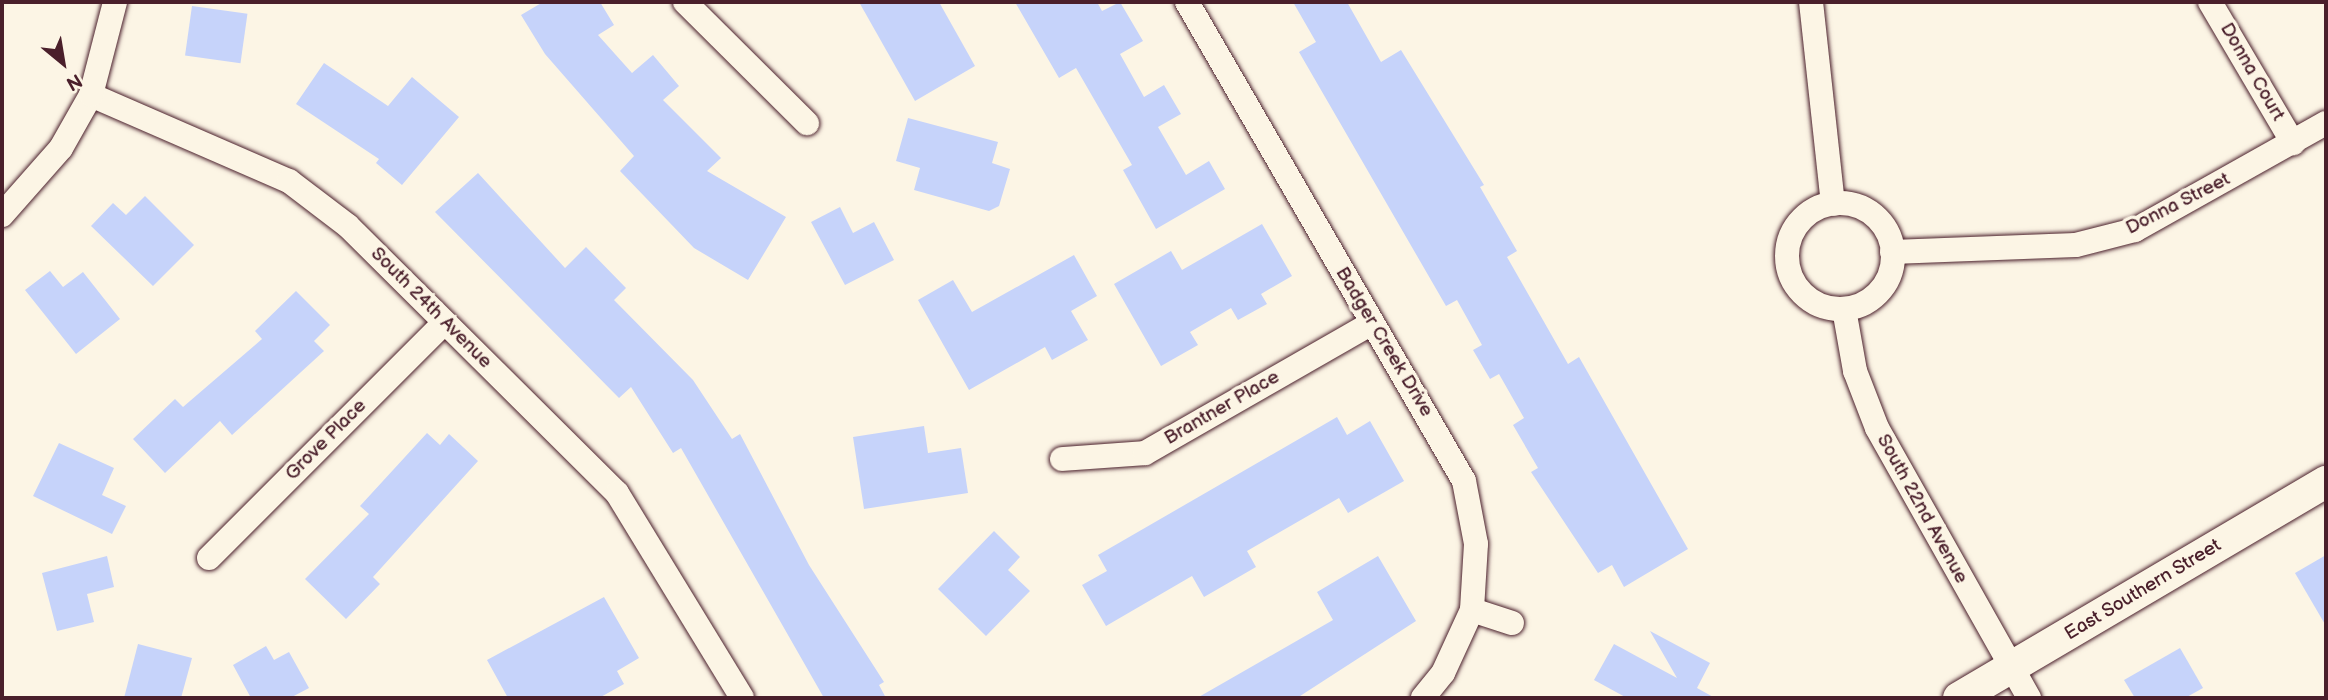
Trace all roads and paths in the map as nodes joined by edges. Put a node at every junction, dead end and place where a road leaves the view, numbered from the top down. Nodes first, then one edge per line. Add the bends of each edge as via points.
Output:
1 (115, 2) edge
2 (685, 2) edge
3 (1187, 2) edge
4 (1811, 2) edge
5 (2210, 2) edge
6 (91, 95) junction
7 (807, 123) dead end
8 (2326, 123) edge
9 (2293, 143) junction
10 (1833, 204) junction
11 (2, 215) edge
12 (1892, 252) junction
13 (1844, 309) junction
14 (444, 323) junction
15 (1372, 323) junction
16 (1062, 459) dead end
17 (2326, 482) edge
18 (209, 558) dead end
19 (1472, 610) junction
20 (1512, 624) dead end
21 (2011, 668) junction
22 (732, 695) edge
23 (1423, 698) edge
24 (1959, 698) edge
25 (2029, 698) edge

1 - 6 street
2 - 7 street
3 - 15 street, Badger Creek Drive
4 - 10 street
5 - 9 street, Donna Court
6 - 11 street via 61,148
6 - 14 street, South 24th Avenue via 289,181 348,226
8 - 9 street, Donna Street
9 - 12 street, Donna Street via 2135,230 2076,245
10 - 12 street via 1871,213
10 - 13 street via 1795,227 1786,262 1802,295 1816,305
12 - 13 street via 1882,288 1869,301
13 - 21 street, South 22nd Avenue via 1855,371 1877,428
14 - 18 street, Grove Place
14 - 22 street, South 24th Avenue via 617,492
15 - 16 street, Brantner Place via 1145,453
15 - 19 street, Badger Creek Drive via 1464,481 1476,544
17 - 21 street, East Southern Street
19 - 20 street
19 - 23 street, Badger Creek Drive via 1443,673
21 - 24 street, East Southern Street
21 - 25 street, South 22nd Avenue

